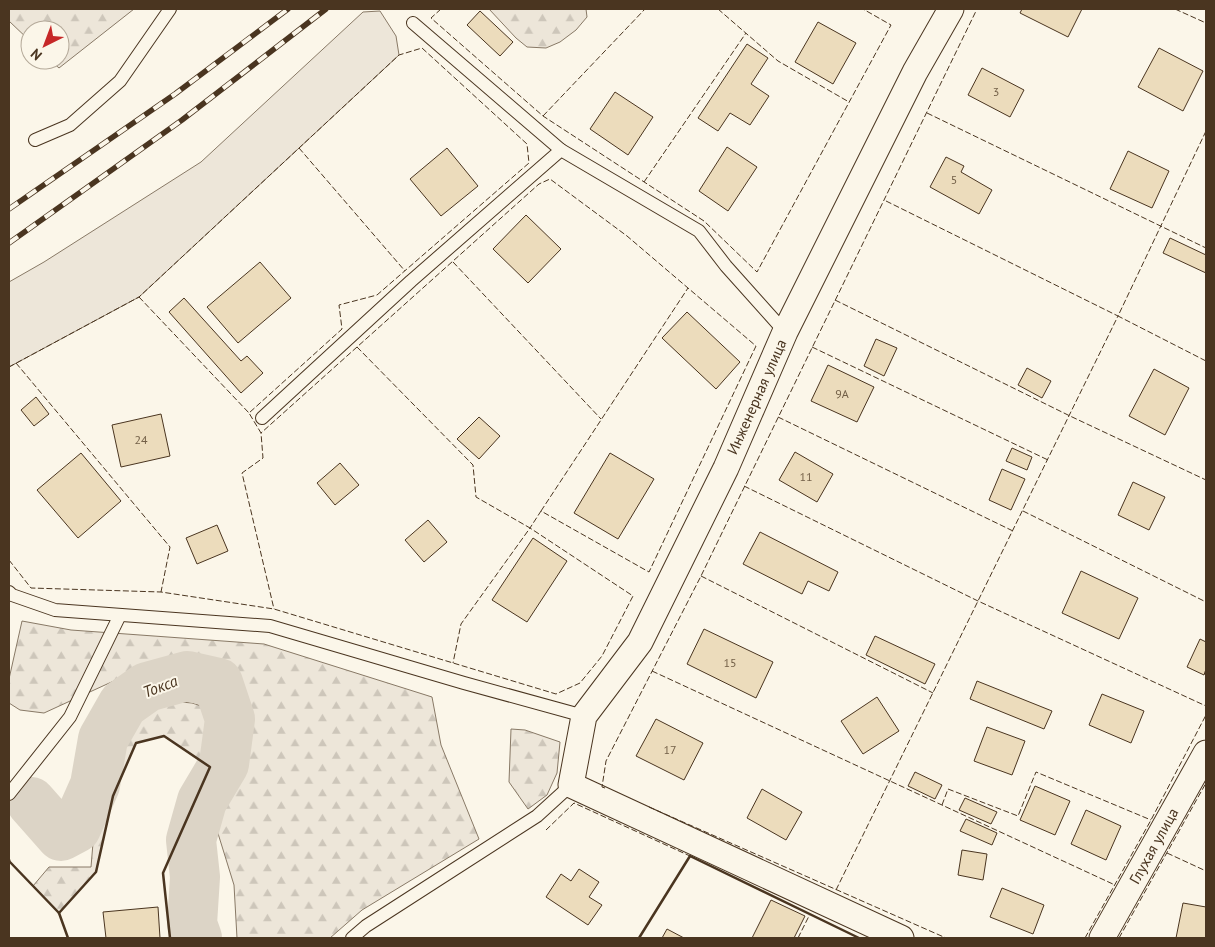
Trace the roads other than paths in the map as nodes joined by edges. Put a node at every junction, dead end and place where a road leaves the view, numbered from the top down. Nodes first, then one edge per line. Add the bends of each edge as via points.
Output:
1 (170, 9) edge
2 (950, 9) edge
3 (413, 24) dead end
4 (35, 140) dead end
5 (562, 150) junction
6 (785, 332) junction
7 (262, 418) dead end
8 (9, 592) edge
9 (120, 615) junction
10 (584, 716) junction
11 (1206, 753) edge
12 (571, 785) junction
13 (9, 794) edge
14 (352, 938) edge
15 (901, 938) edge
16 (1102, 938) edge

1 - 4 lane via 120,81 70,125
2 - 6 street, Инженерная улица
3 - 5 lane
5 - 6 lane via 699,231
5 - 7 lane via 411,281
6 - 10 street, Инженерная улица via 726,468 640,642
8 - 9 lane via 55,610
9 - 10 lane via 270,626
9 - 13 lane via 70,717
10 - 12 street, Инженерная улица
11 - 16 street, Глухая улица
12 - 14 lane via 537,816
12 - 15 street

